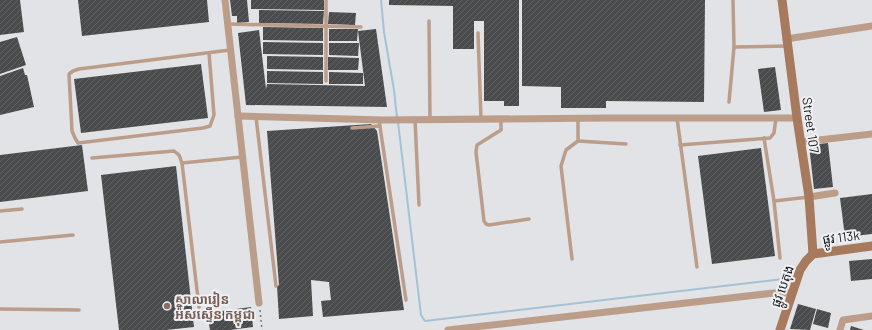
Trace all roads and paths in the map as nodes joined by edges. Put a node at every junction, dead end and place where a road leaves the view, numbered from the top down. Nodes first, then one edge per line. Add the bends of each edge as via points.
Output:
1 (224, 0) edge
2 (326, 0) edge
3 (732, 0) edge
4 (782, 0) edge
5 (429, 21) dead end
6 (228, 24) junction
7 (325, 26) junction
8 (872, 26) edge
9 (361, 27) dead end
10 (478, 33) dead end
11 (787, 43) junction
12 (734, 47) junction
13 (230, 50) junction
14 (208, 53) junction
15 (326, 81) dead end
16 (729, 102) dead end
17 (238, 116) junction
18 (256, 117) junction
19 (578, 118) junction
20 (677, 118) junction
21 (776, 118) junction
22 (797, 118) junction
23 (430, 119) junction
24 (481, 119) junction
25 (501, 119) junction
26 (413, 120) junction
27 (381, 122) junction
28 (352, 128) dead end
29 (872, 134) edge
30 (764, 138) junction
31 (578, 141) junction
32 (801, 142) junction
33 (626, 144) dead end
34 (680, 145) junction
35 (243, 157) junction
36 (92, 158) dead end
37 (182, 163) junction
38 (835, 193) dead end
39 (809, 196) junction
40 (774, 201) junction
41 (419, 205) dead end
42 (22, 209) dead end
43 (0, 211) edge
44 (529, 219) dead end
45 (74, 235) dead end
46 (0, 242) edge
47 (872, 246) edge
48 (813, 254) junction
49 (780, 258) dead end
50 (572, 259) dead end
51 (696, 267) dead end
52 (276, 286) dead end
53 (792, 293) junction
54 (406, 300) dead end
55 (259, 303) joint
56 (199, 307) dead end
57 (0, 309) edge
58 (79, 310) dead end
59 (872, 316) edge
60 (262, 330) edge
61 (448, 330) edge
62 (780, 330) edge
63 (840, 330) edge

1 - 6 street
2 - 7 lane
3 - 12 lane
4 - 11 street, Street 107
5 - 23 lane
6 - 7 lane
6 - 13 street
7 - 9 lane
7 - 15 lane
8 - 11 street
10 - 24 lane
11 - 12 lane
11 - 22 street, Street 107
12 - 16 lane
13 - 14 lane
13 - 17 street
14 - 14 lane via 73,71 69,74 72,132 78,143 210,126 214,115
17 - 18 street
17 - 35 street
18 - 27 street
18 - 52 lane
19 - 20 street
19 - 25 street
19 - 31 lane
20 - 21 street
20 - 34 lane
21 - 22 street
21 - 30 lane via 774,132 770,138
22 - 32 street, Street 107
23 - 24 street
23 - 26 street
24 - 25 street
25 - 44 lane via 501,130 477,145 484,221 489,225
26 - 27 street
26 - 41 lane
27 - 28 lane
27 - 54 lane
29 - 32 street
30 - 34 lane
30 - 40 lane
31 - 33 lane
31 - 50 lane via 566,150 561,166
32 - 39 street, Street 107
34 - 51 lane
35 - 37 lane
35 - 55 street
36 - 37 lane via 174,151
37 - 56 lane
38 - 39 street
39 - 40 lane
39 - 48 street, Street 107
40 - 49 lane
42 - 43 lane
45 - 46 lane
47 - 48 street, ផ្លូវ 113k
48 - 53 street, ផ្លូវ បេតុង via 800,270
53 - 61 street
53 - 62 street, ផ្លូវ បេតុង
55 - 60 path
57 - 58 lane
59 - 63 street via 843,320

